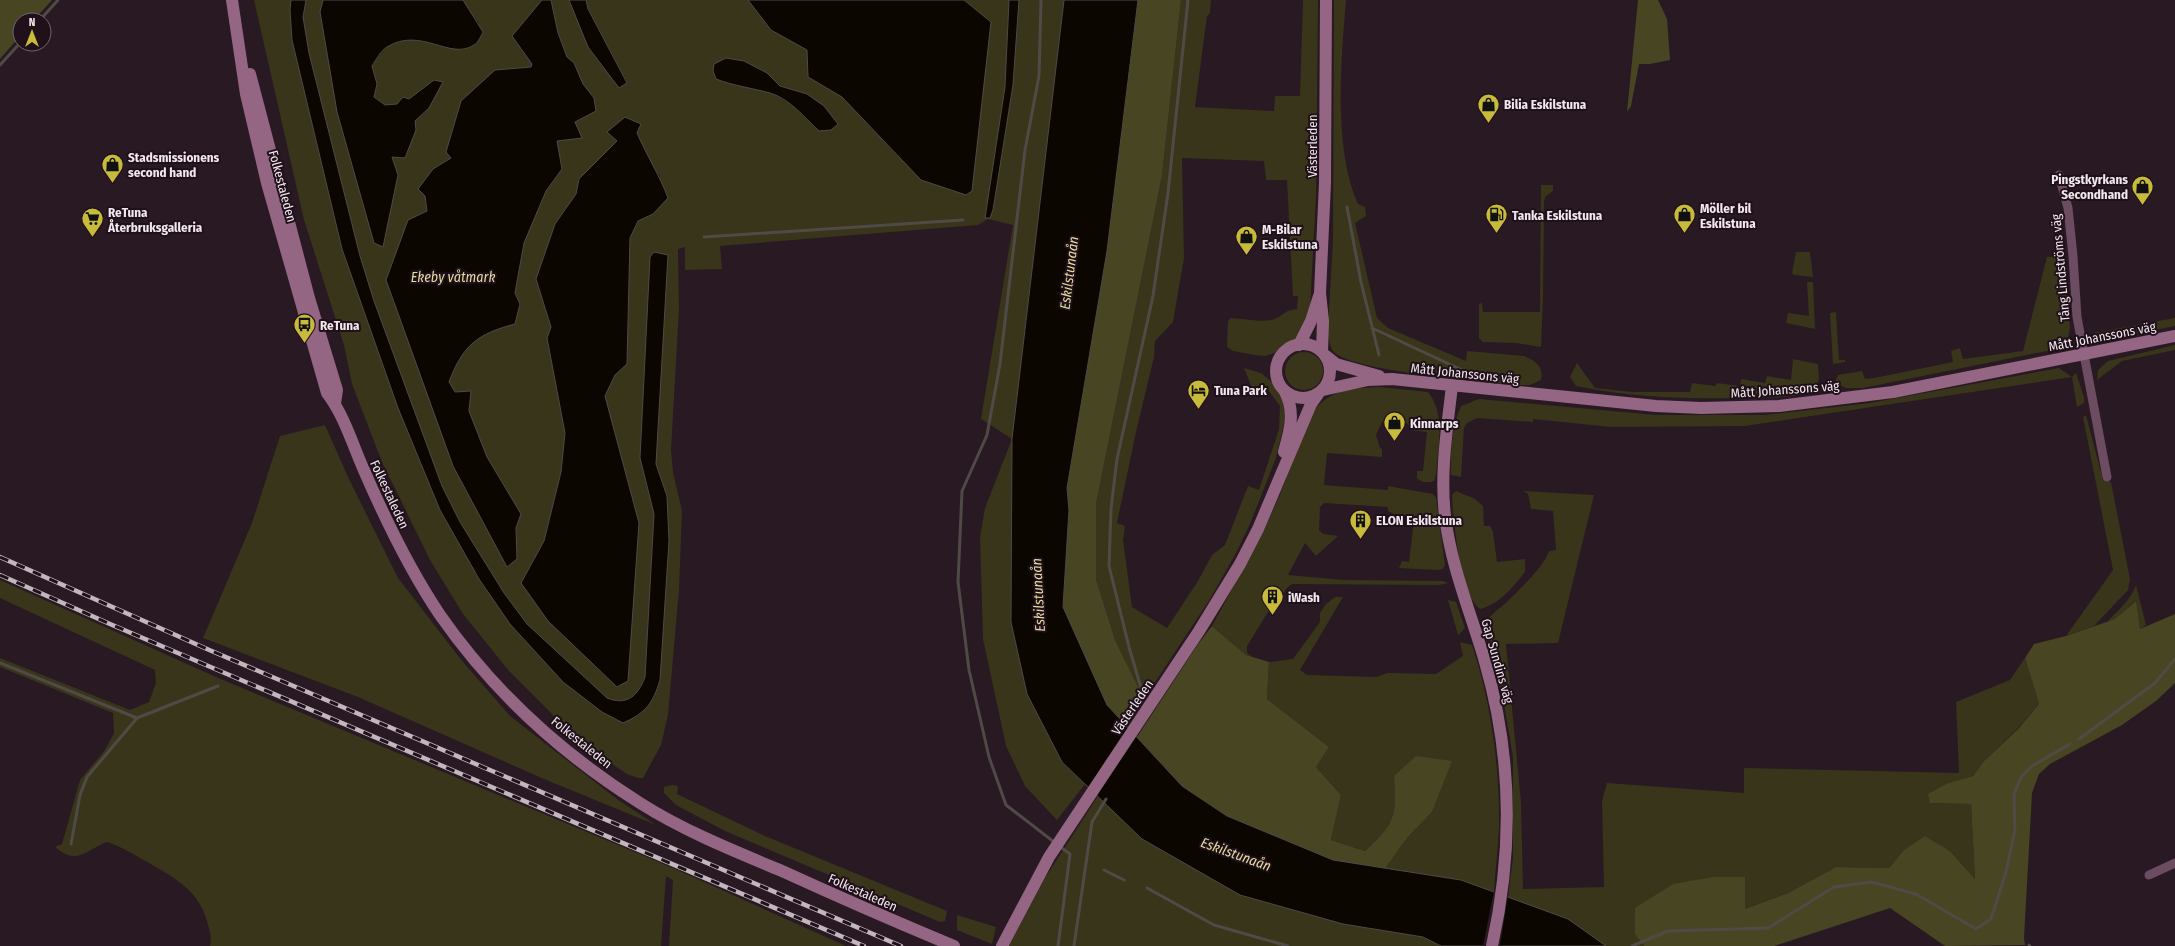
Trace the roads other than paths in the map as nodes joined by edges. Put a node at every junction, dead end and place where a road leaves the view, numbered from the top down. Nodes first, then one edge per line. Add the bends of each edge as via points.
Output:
1 (232, 0) edge
2 (1326, 0) edge
3 (2059, 175) dead end
4 (1320, 293) junction
5 (2175, 336) edge
6 (1299, 345) junction
7 (1324, 354) junction
8 (2083, 354) junction
9 (1392, 379) junction
10 (1452, 386) junction
11 (1284, 390) junction
12 (1320, 392) junction
13 (2107, 477) dead end
14 (1278, 479) junction
15 (2175, 863) edge
16 (2149, 875) dead end
17 (954, 946) edge
18 (1002, 946) edge
19 (1492, 946) edge

1 - 17 main road, Folkestaleden via 240,40 246,94 265,150 267,183 327,393 335,403 408,564 439,612 490,678 513,703 597,774 634,799 684,828
2 - 4 main road, Västerleden via 1325,183
3 - 8 street, Tång Lindströms väg via 2068,208 2077,317
4 - 6 main road, Västerleden via 1312,321
4 - 7 main road, Västerleden
5 - 8 main road, Mått Johanssons väg
6 - 7 main road via 1314,347
6 - 11 main road via 1286,351 1278,362 1277,376
7 - 9 main road, Mått Johanssons väg via 1336,364
7 - 12 main road via 1330,373 1328,382
8 - 10 main road, Mått Johanssons väg via 1886,393 1779,406 1681,408
8 - 13 street, Tång Lindströms väg
9 - 10 main road, Mått Johanssons väg
9 - 12 main road, Mått Johanssons väg via 1368,380
10 - 19 main road, Gap Sundins väg via 1444,459 1445,515 1454,568 1485,662 1499,721 1507,786 1504,878
11 - 12 main road via 1298,398 1308,398
11 - 14 main road, Västerleden via 1290,401 1290,430
12 - 14 main road, Västerleden via 1311,404
14 - 18 main road, Västerleden via 1258,529 1240,564 1171,674 1049,857
15 - 16 street

